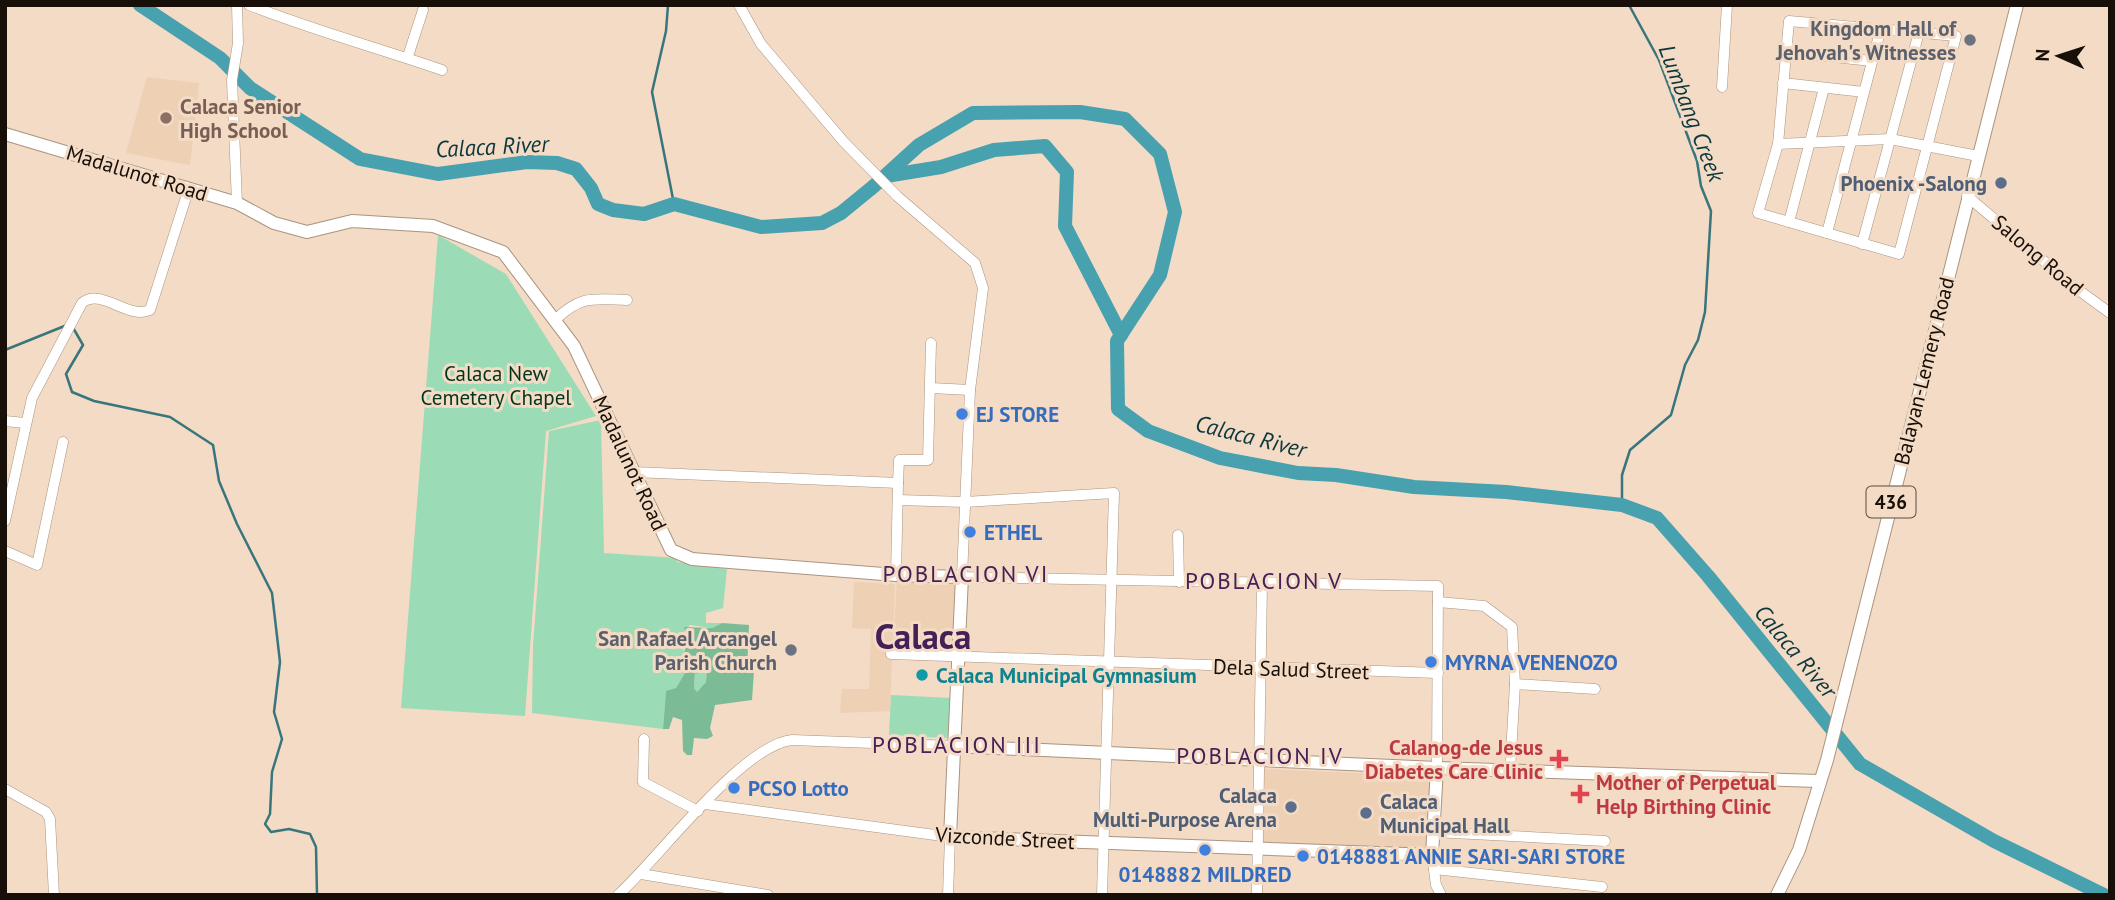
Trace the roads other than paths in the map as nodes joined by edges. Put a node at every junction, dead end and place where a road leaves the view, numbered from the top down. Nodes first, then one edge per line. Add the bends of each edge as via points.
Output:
1 (237, 5) edge
2 (249, 5) edge
3 (739, 5) edge
4 (1727, 5) edge
5 (2017, 5) edge
6 (423, 10) dead end
7 (1881, 28) junction
8 (1919, 32) junction
9 (1786, 52) junction
10 (408, 56) junction
11 (1872, 61) junction
12 (442, 70) dead end
13 (1783, 83) junction
14 (1722, 87) dead end
15 (1824, 89) junction
16 (1864, 92) junction
17 (5, 134) edge
18 (1852, 138) junction
19 (1890, 139) junction
20 (1810, 141) junction
21 (1778, 144) junction
22 (1928, 146) junction
23 (1978, 156) junction
24 (189, 188) junction
25 (1967, 196) junction
26 (237, 203) junction
27 (1789, 222) junction
28 (1827, 233) junction
29 (1862, 244) junction
30 (627, 300) dead end
31 (2110, 313) edge
32 (555, 320) junction
33 (931, 343) dead end
34 (931, 388) junction
35 (970, 390) junction
36 (5, 421) edge
37 (25, 424) junction
38 (63, 442) dead end
39 (633, 472) junction
40 (898, 483) junction
41 (898, 500) junction
42 (965, 502) junction
43 (5, 521) edge
44 (1178, 535) dead end
45 (5, 551) edge
46 (896, 575) junction
47 (962, 577) junction
48 (1112, 580) junction
49 (1179, 582) junction
50 (1262, 583) junction
51 (1438, 603) junction
52 (891, 654) dead end
53 (957, 657) junction
54 (1111, 664) junction
55 (1259, 668) junction
56 (1438, 673) junction
57 (1514, 684) junction
58 (1595, 689) dead end
59 (644, 739) dead end
60 (953, 746) junction
61 (1106, 753) junction
62 (1258, 760) junction
63 (1437, 768) junction
64 (1510, 771) junction
65 (1818, 781) junction
66 (5, 789) edge
67 (702, 808) junction
68 (1433, 832) junction
69 (950, 837) junction
70 (1605, 841) dead end
71 (1103, 842) junction
72 (1255, 848) junction
73 (1432, 855) junction
74 (1434, 869) junction
75 (641, 874) junction
76 (1602, 887) dead end
77 (723, 891) edge
78 (54, 895) edge
79 (618, 895) edge
80 (768, 895) edge
81 (948, 895) edge
82 (1102, 895) edge
83 (1257, 895) edge
84 (1441, 895) edge
85 (1777, 895) edge

1 - 26 street via 238,43 232,80
2 - 10 street via 310,29
3 - 35 street via 761,44 802,95 897,197 975,264 984,288
4 - 14 street
5 - 23 main road, Balayan-Lemery Road / 436
6 - 10 street
7 - 8 street
7 - 9 street via 1789,20
7 - 11 street
8 - 19 street
8 - 22 street via 1956,36
9 - 11 street
9 - 13 street
10 - 12 street
11 - 16 street
13 - 15 street
13 - 21 street
15 - 16 street
15 - 20 street
16 - 18 street
17 - 24 main road, Madalunot Road
18 - 19 street
18 - 20 street
18 - 28 street
19 - 22 street
19 - 29 street
20 - 21 street
20 - 27 street
21 - 27 street via 1758,213
22 - 23 street
22 - 29 street via 1899,254
23 - 25 main road, Balayan-Lemery Road / 436
24 - 26 main road, Madalunot Road
24 - 37 street via 150,310 126,310 96,298 82,303 32,398
25 - 31 street, Salong Road
25 - 65 main road, Balayan-Lemery Road / 436 via 1827,761
26 - 32 main road, Madalunot Road via 274,223 307,232 352,222 433,226 503,252
27 - 28 street
28 - 29 street
30 - 32 street via 573,302
32 - 39 main road, Madalunot Road via 574,346
33 - 34 street
34 - 35 street
34 - 40 street via 928,460 900,460
35 - 42 street
36 - 37 street
37 - 43 street
38 - 45 street via 37,565
39 - 40 street
39 - 46 main road, Madalunot Road via 671,550 692,559
40 - 41 street
41 - 42 street
41 - 46 street
42 - 47 street
42 - 48 street via 1114,493
44 - 49 street
46 - 47 main road, Madalunot Road
47 - 48 street
47 - 53 main road
48 - 49 street
48 - 54 street
49 - 50 street
50 - 51 street via 1438,586
50 - 55 street
51 - 56 street
51 - 57 street via 1484,606 1513,627
52 - 53 street, Dela Salud Street
53 - 54 street, Dela Salud Street
53 - 60 main road
54 - 55 street, Dela Salud Street
54 - 61 street
55 - 56 street, Dela Salud Street
55 - 62 street
56 - 63 street
57 - 58 street
57 - 64 street
59 - 67 street via 643,782
60 - 61 main road
60 - 67 street via 780,741 754,756
60 - 69 main road
61 - 62 main road
61 - 71 street
62 - 63 main road
62 - 72 street
63 - 64 main road
63 - 68 main road
64 - 65 main road
65 - 85 main road, Balayan-Lemery Road / 436 via 1799,850
66 - 78 street via 46,812 50,819
67 - 69 street, Vizconde Street
67 - 75 street
68 - 70 street
68 - 73 main road
69 - 71 main road, Vizconde Street
69 - 81 street
71 - 72 main road, Vizconde Street
71 - 82 street
72 - 73 main road, Vizconde Street
72 - 83 street
73 - 74 street
74 - 76 street
74 - 84 street
75 - 77 street
75 - 79 street
77 - 80 street

